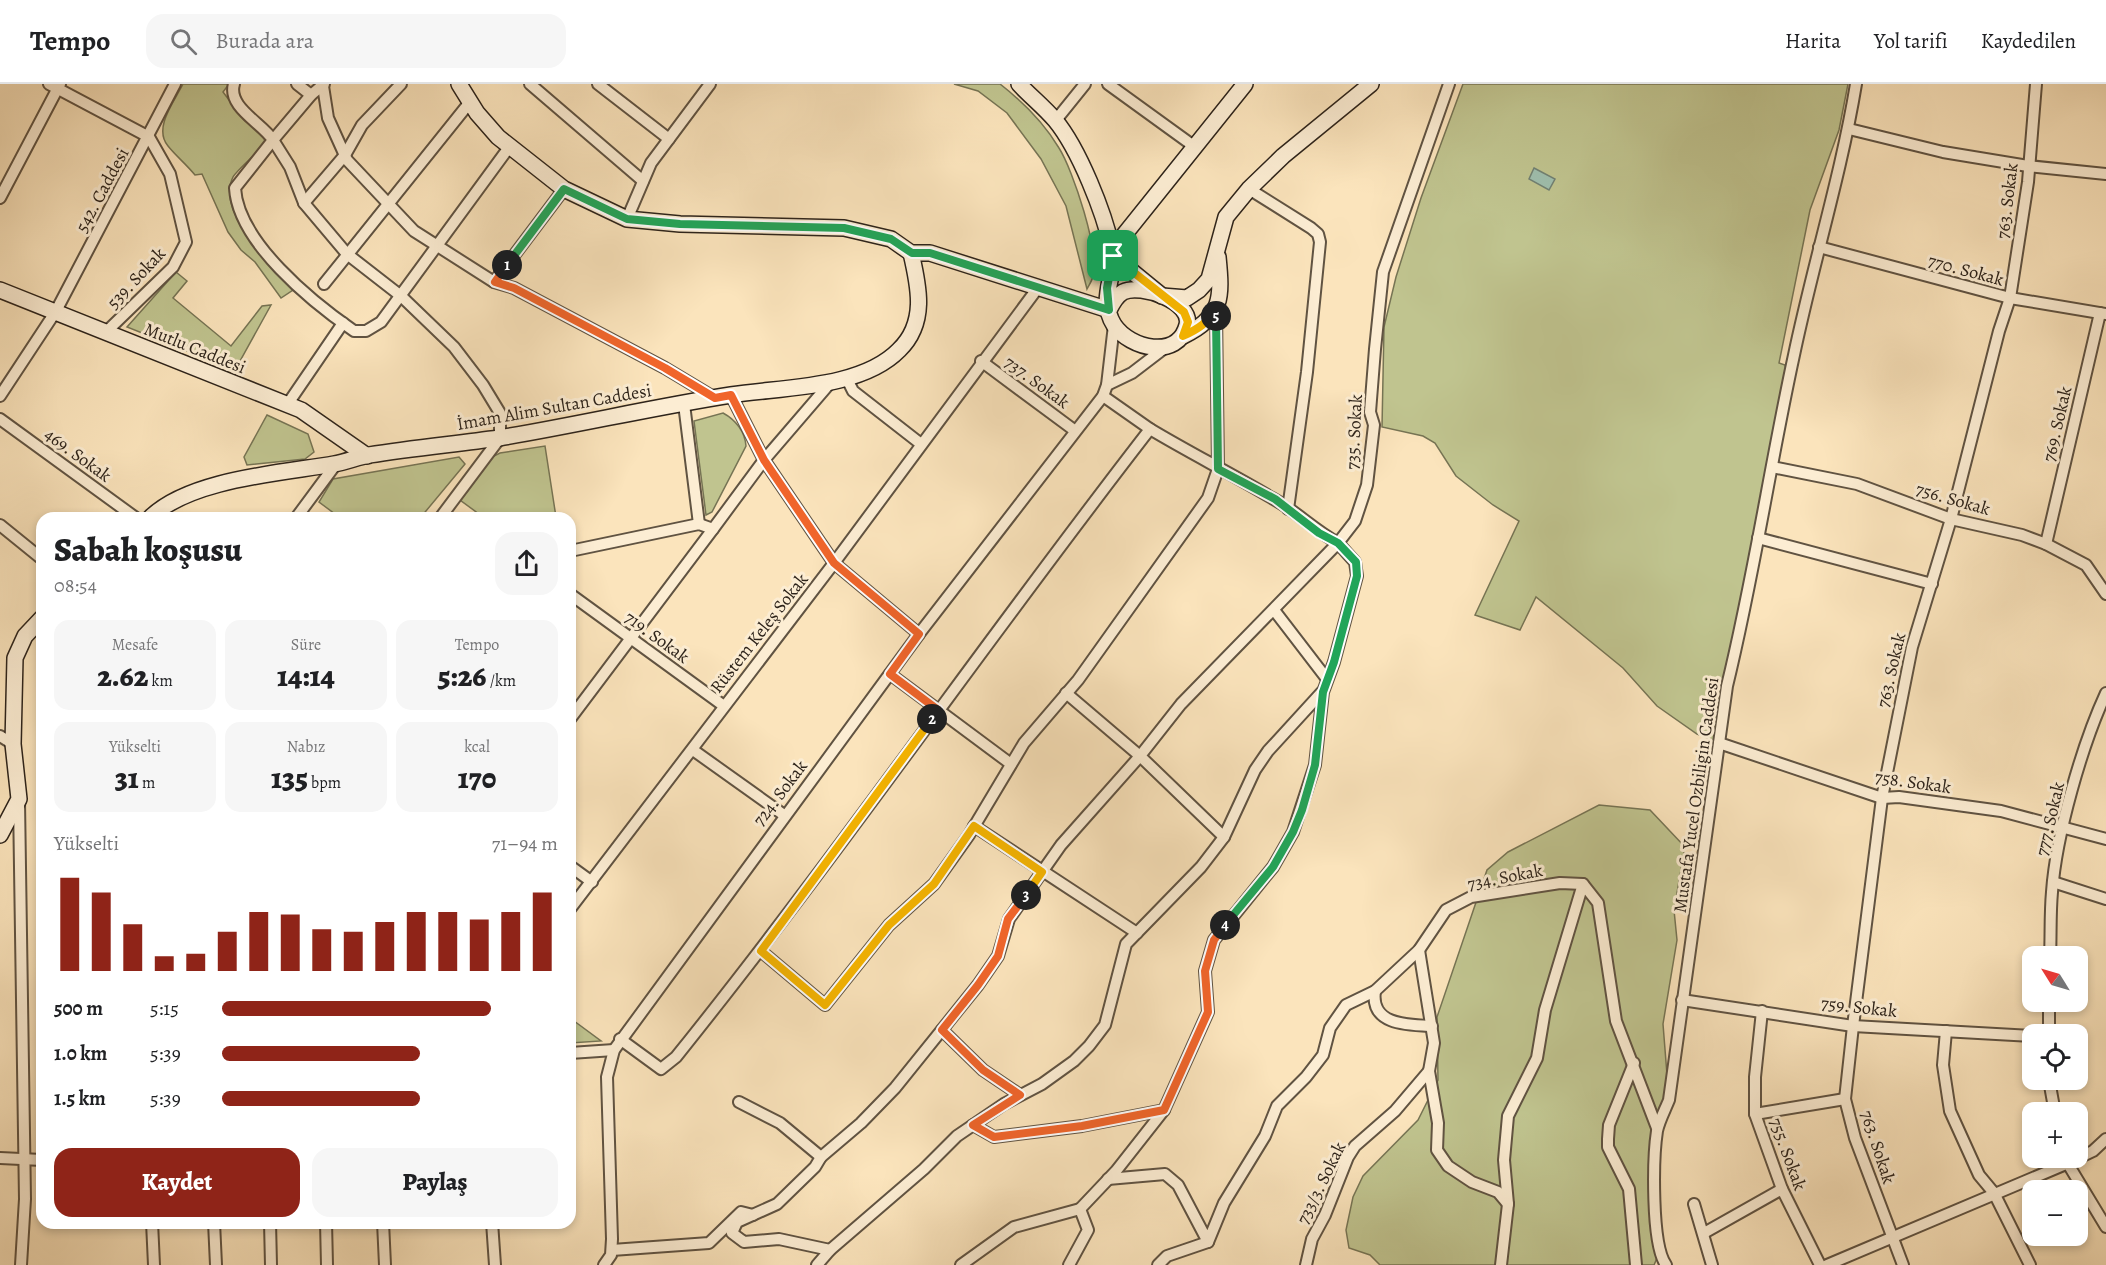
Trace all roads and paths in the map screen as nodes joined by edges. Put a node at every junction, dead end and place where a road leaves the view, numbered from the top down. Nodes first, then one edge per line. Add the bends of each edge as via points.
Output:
1 (175, 84) edge
2 (234, 84) edge
3 (297, 84) edge
4 (401, 84) edge
5 (459, 84) edge
6 (530, 84) edge
7 (598, 84) edge
8 (710, 84) edge
9 (1019, 84) edge
10 (1085, 84) edge
11 (1108, 84) edge
12 (1245, 84) edge
13 (1371, 84) edge
14 (1449, 84) edge
15 (1856, 84) edge
16 (2036, 84) edge
17 (323, 85) edge
18 (56, 86) edge
19 (310, 95) junction
20 (470, 102) junction
21 (1056, 120) junction
22 (1849, 129) junction
23 (149, 137) junction
24 (669, 139) junction
25 (273, 140) junction
26 (510, 146) junction
27 (1195, 147) junction
28 (345, 155) junction
29 (2028, 166) junction
30 (2106, 174) edge
31 (643, 182) junction
32 (564, 189) junction
33 (1249, 189) junction
34 (0, 198) edge
35 (304, 203) junction
36 (389, 204) junction
37 (627, 219) junction
38 (437, 247) junction
39 (1819, 247) junction
40 (1218, 250) junction
41 (912, 253) junction
42 (1113, 253) junction
43 (346, 254) junction
44 (495, 282) junction
45 (324, 284) dead end
46 (1037, 289) junction
47 (0, 290) edge
48 (401, 296) junction
49 (1162, 296) junction
50 (2010, 298) junction
51 (1216, 308) junction
52 (56, 310) junction
53 (1109, 310) junction
54 (2103, 313) edge
55 (343, 323) junction
56 (1114, 325) junction
57 (105, 333) junction
58 (1183, 336) junction
59 (1166, 348) junction
60 (981, 361) junction
61 (846, 377) junction
62 (831, 382) junction
63 (1107, 385) junction
64 (731, 395) junction
65 (0, 396) edge
66 (1103, 396) junction
67 (715, 398) junction
68 (684, 404) junction
69 (287, 405) junction
70 (0, 419) edge
71 (1150, 429) junction
72 (1074, 430) junction
73 (500, 438) junction
74 (921, 444) junction
75 (367, 456) junction
76 (764, 460) junction
77 (336, 464) junction
78 (1772, 467) junction
79 (1218, 469) junction
80 (1288, 509) junction
81 (128, 512) edge
82 (156, 512) edge
83 (300, 512) edge
84 (444, 512) edge
85 (1951, 519) junction
86 (699, 524) junction
87 (0, 525) edge
88 (713, 529) junction
89 (1758, 538) junction
90 (1338, 543) junction
91 (2046, 543) junction
92 (576, 550) edge
93 (36, 554) edge
94 (834, 563) junction
95 (1932, 584) junction
96 (2106, 594) edge
97 (576, 598) edge
98 (1274, 610) junction
99 (36, 624) edge
100 (919, 634) junction
101 (632, 639) junction
102 (890, 674) junction
103 (1328, 679) junction
104 (1323, 692) junction
105 (1066, 693) junction
106 (2106, 693) edge
107 (724, 706) junction
108 (938, 710) junction
109 (576, 711) edge
110 (6, 740) edge
111 (1719, 743) junction
112 (693, 750) junction
113 (1140, 756) junction
114 (1011, 764) junction
115 (1882, 798) junction
116 (19, 799) junction
117 (784, 815) junction
118 (974, 826) junction
119 (2063, 826) junction
120 (0, 835) edge
121 (1224, 837) junction
122 (2106, 839) edge
123 (576, 871) edge
124 (1042, 872) junction
125 (592, 882) junction
126 (2053, 882) junction
127 (1583, 884) junction
128 (2106, 899) edge
129 (576, 902) edge
130 (1137, 933) junction
131 (2050, 946) edge
132 (761, 951) junction
133 (1419, 951) junction
134 (1375, 991) junction
135 (1683, 1000) junction
136 (1762, 1011) junction
137 (1432, 1026) junction
138 (1853, 1026) junction
139 (942, 1030) junction
140 (1946, 1031) junction
141 (2022, 1035) edge
142 (620, 1039) junction
143 (614, 1050) junction
144 (576, 1053) edge
145 (1634, 1063) junction
146 (1429, 1071) junction
147 (1020, 1095) junction
148 (1845, 1099) junction
149 (739, 1102) dead end
150 (1164, 1110) junction
151 (1755, 1114) junction
152 (973, 1125) junction
153 (1657, 1128) junction
154 (2106, 1138) edge
155 (2088, 1152) edge
156 (821, 1157) junction
157 (0, 1158) edge
158 (25, 1160) junction
159 (36, 1160) edge
160 (2049, 1168) edge
161 (2069, 1168) edge
162 (1108, 1179) junction
163 (1782, 1189) junction
164 (1994, 1193) junction
165 (1509, 1204) junction
166 (1694, 1204) dead end
167 (1080, 1209) junction
168 (753, 1215) junction
169 (2106, 1227) edge
170 (152, 1229) edge
171 (214, 1229) edge
172 (270, 1229) edge
173 (326, 1229) edge
174 (383, 1229) edge
175 (492, 1229) edge
176 (1704, 1233) junction
177 (1892, 1238) junction
178 (1208, 1242) junction
179 (612, 1250) junction
180 (830, 1250) junction
181 (21, 1265) edge
182 (154, 1265) edge
183 (216, 1265) edge
184 (271, 1265) edge
185 (327, 1265) edge
186 (386, 1265) edge
187 (495, 1265) edge
188 (604, 1265) edge
189 (817, 1265) edge
190 (961, 1265) edge
191 (1069, 1265) edge
192 (1158, 1265) edge
193 (1306, 1265) edge
194 (1501, 1265) edge
195 (1636, 1265) edge
196 (1666, 1265) edge
197 (1712, 1265) edge
198 (1820, 1265) edge
199 (1827, 1265) edge
200 (1903, 1265) edge
201 (2030, 1265) edge

1 - 23 street, 542. Caddesi
2 - 25 street via 232,95 237,104
3 - 19 street
4 - 28 street via 362,125
5 - 20 street
6 - 31 street
7 - 24 street
8 - 24 street
9 - 21 street
10 - 21 street
11 - 27 street
12 - 27 street
13 - 33 street
14 - 90 street, 735. Sokak via 1383,272 1374,349 1370,412 1374,425 1367,485 1355,521
15 - 22 street, Mustafa Yucel Ozbiligin Caddesi
16 - 29 street, 763. Sokak
17 - 19 street
17 - 28 street via 328,118
18 - 23 street
18 - 34 street
19 - 25 street
20 - 26 street
20 - 36 street
21 - 42 street via 1088,176
22 - 29 street via 1942,152
22 - 39 street, Mustafa Yucel Ozbiligin Caddesi
23 - 52 street, 542. Caddesi
23 - 57 street, 539. Sokak via 170,174 186,242 173,267
24 - 31 street
25 - 35 street
25 - 55 street via 235,188 238,208 286,275
26 - 32 street
26 - 38 street
27 - 42 street
28 - 35 street
28 - 36 street
29 - 30 street
29 - 50 street, 763. Sokak
31 - 37 street
32 - 37 street
32 - 44 street
33 - 40 street via 1227,218
33 - 80 street via 1311,228 1320,242
35 - 43 street
36 - 38 street via 414,231
36 - 43 street
37 - 41 street via 844,228 891,239
38 - 44 street
38 - 48 street
39 - 50 street, 770. Sokak
39 - 78 street, Mustafa Yucel Ozbiligin Caddesi
40 - 49 street via 1209,279 1200,290 1187,298
40 - 51 street via 1220,281
41 - 46 street via 930,253
41 - 61 street, İmam Alim Sultan Caddesi via 920,288 918,320 900,350 884,363
42 - 49 street
42 - 53 street via 1107,288
43 - 45 street
43 - 48 street
44 - 67 street via 524,293
46 - 53 street
46 - 60 street, Rüstem Keleş Sokak
47 - 52 street, Mutlu Caddesi
48 - 55 street via 381,322 366,331 354,331
48 - 73 street via 454,347 483,385 500,413
49 - 53 street via 1153,291 1123,292
49 - 58 street via 1184,312 1188,322
50 - 54 street, 770. Sokak
50 - 85 street, 763. Sokak
51 - 58 street via 1211,319
51 - 79 street
52 - 57 street, Mutlu Caddesi
52 - 65 street, 542. Caddesi
53 - 56 street
54 - 91 street, 769. Sokak
55 - 69 street
56 - 59 street via 1144,347
56 - 63 street, 724. Sokak
57 - 69 street, Mutlu Caddesi
58 - 59 street
59 - 63 street via 1132,373
60 - 72 street, 737. Sokak
60 - 74 street, Rüstem Keleş Sokak
61 - 62 street, İmam Alim Sultan Caddesi
61 - 74 street via 853,392
62 - 64 street, İmam Alim Sultan Caddesi
62 - 76 street
63 - 66 street, 724. Sokak
64 - 67 street, İmam Alim Sultan Caddesi
64 - 76 street
66 - 71 street
66 - 72 street, 724. Sokak
67 - 68 street, İmam Alim Sultan Caddesi
68 - 73 street, İmam Alim Sultan Caddesi
68 - 86 street
69 - 75 street, Mutlu Caddesi via 301,410
70 - 81 street, 469. Sokak
71 - 79 street
71 - 108 street
72 - 100 street, 724. Sokak
73 - 75 street, İmam Alim Sultan Caddesi
73 - 84 street
74 - 94 street, Rüstem Keleş Sokak
75 - 77 street, İmam Alim Sultan Caddesi
76 - 88 street
76 - 94 street
77 - 82 street, İmam Alim Sultan Caddesi via 267,473 192,493
77 - 83 street
78 - 85 street, 756. Sokak via 1857,484
78 - 89 street, Mustafa Yucel Ozbiligin Caddesi
79 - 80 street
79 - 105 street via 1208,498
80 - 90 street
85 - 91 street, 756. Sokak
85 - 95 street, 763. Sokak
86 - 88 street
86 - 92 street
87 - 93 street
88 - 101 street
89 - 95 street
89 - 111 street, Mustafa Yucel Ozbiligin Caddesi
90 - 98 street, 735. Sokak
90 - 103 street via 1356,562 1357,576
91 - 96 street, 756. Sokak via 2086,565
94 - 100 street
94 - 107 street, Rüstem Keleş Sokak
95 - 115 street, 763. Sokak via 1912,647
97 - 101 street, 719. Sokak
98 - 103 street
98 - 113 street, 735. Sokak via 1181,704
99 - 110 street via 25,636 15,658
100 - 102 street, 724. Sokak
101 - 107 street, 719. Sokak
101 - 109 street
102 - 108 street
102 - 117 street, 724. Sokak
103 - 104 street
104 - 121 street via 1262,760
104 - 150 street via 1315,765 1302,810 1273,867 1214,940 1205,971 1208,1012
105 - 113 street
105 - 114 street
106 - 119 street, 777. Sokak via 2086,744
107 - 112 street, Rüstem Keleş Sokak
108 - 114 street
108 - 132 street
110 - 116 street
111 - 115 street, 758. Sokak
111 - 135 street, Mustafa Yucel Ozbiligin Caddesi
112 - 117 street
112 - 125 street, Rüstem Keleş Sokak
113 - 121 street
113 - 124 street, 735. Sokak
114 - 118 street
115 - 119 street, 758. Sokak via 2001,811
115 - 138 street, 763. Sokak
116 - 120 street
116 - 158 street
117 - 142 street, 724. Sokak
118 - 124 street
118 - 132 street via 934,884 889,925 825,1005
119 - 122 street, 758. Sokak
119 - 126 street, 777. Sokak
121 - 130 street via 1201,867
123 - 125 street
124 - 130 street
124 - 139 street, 735. Sokak via 1008,919 998,956
125 - 129 street, Rüstem Keleş Sokak
126 - 128 street
126 - 131 street, 777. Sokak
127 - 133 street, 734. Sokak via 1560,883 1472,897 1446,910
127 - 145 street via 1598,903 1616,1021
127 - 165 street via 1545,1010 1537,1058 1508,1116 1504,1160
130 - 147 street via 1126,944 1105,1025 1074,1061
132 - 142 street via 676,1058 661,1069
133 - 134 street, 734. Sokak
133 - 137 street
134 - 137 street via 1373,1001 1384,1018 1400,1025
134 - 178 street, 734. Sokak via 1346,1005 1330,1028 1323,1055 1277,1106 1265,1136 1224,1203
135 - 136 street, 759. Sokak
135 - 153 street, Mustafa Yucel Ozbiligin Caddesi via 1669,1100
136 - 138 street, 759. Sokak
136 - 151 street, 755. Sokak
137 - 146 street via 1433,1059
138 - 140 street, 759. Sokak
138 - 148 street, 763. Sokak
139 - 147 street via 983,1070
139 - 156 street, 735. Sokak via 889,1095
140 - 141 street, 759. Sokak
140 - 164 street via 1943,1065 1950,1111 1979,1175
142 - 143 street, 724. Sokak
143 - 144 street
143 - 179 street, 724. Sokak via 607,1077
145 - 153 street
145 - 195 street via 1609,1125 1608,1147 1629,1189
146 - 165 street via 1438,1123 1437,1150 1448,1166 1472,1182 1498,1192
146 - 193 street, 733/3. Sokak via 1348,1157 1312,1239
147 - 152 street
148 - 151 street
148 - 177 street, 763. Sokak via 1855,1138
149 - 156 street via 780,1123
150 - 152 street via 994,1137
150 - 162 street
151 - 163 street, 755. Sokak
152 - 180 street
153 - 196 street via 1655,1200 1660,1251
154 - 155 street
156 - 168 street, 735. Sokak via 777,1204
157 - 158 street
158 - 159 street
158 - 181 street
160 - 164 street
161 - 169 street
162 - 167 street
162 - 178 street via 1165,1174 1178,1185
163 - 176 street
163 - 198 street, 755. Sokak
164 - 177 street
164 - 201 street
165 - 194 street
166 - 176 street
167 - 190 street via 1014,1227
167 - 191 street via 1088,1230
168 - 179 street via 741,1212 709,1243
168 - 180 street via 732,1227 732,1233 744,1242 779,1239
170 - 182 street
171 - 183 street
172 - 184 street
173 - 185 street
174 - 186 street
175 - 187 street
176 - 197 street
177 - 199 street
177 - 200 street, 763. Sokak
178 - 192 street via 1167,1256
179 - 188 street, 724. Sokak
180 - 189 street

